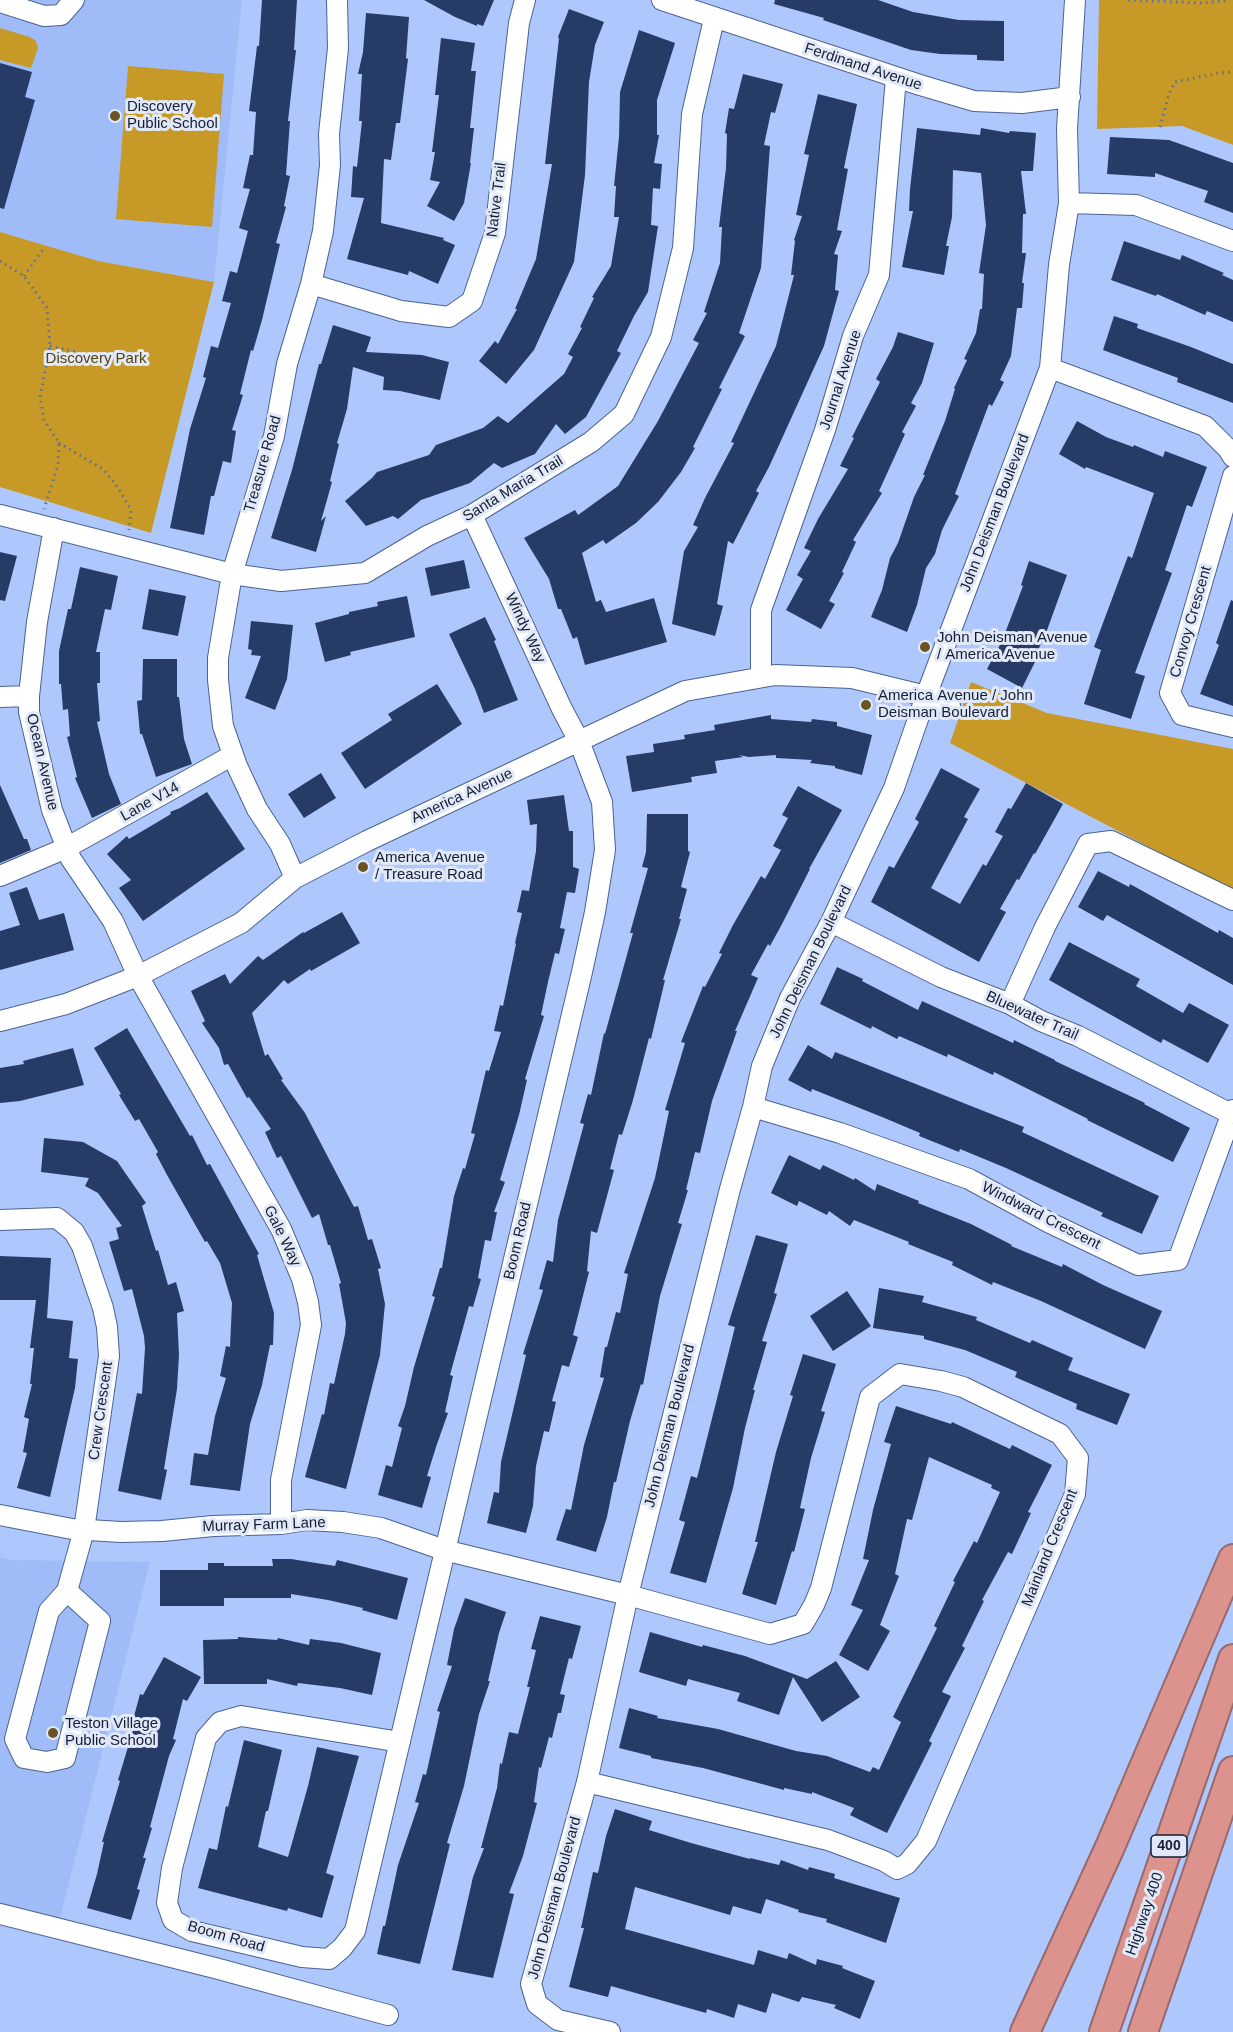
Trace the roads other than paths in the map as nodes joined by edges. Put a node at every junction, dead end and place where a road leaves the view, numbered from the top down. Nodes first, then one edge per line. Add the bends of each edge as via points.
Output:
1 (74, 0) edge
2 (337, 0) edge
3 (525, 0) edge
4 (662, 0) edge
5 (1075, 0) edge
6 (0, 2) edge
7 (714, 19) junction
8 (896, 78) junction
9 (1070, 97) junction
10 (1069, 203) junction
11 (1233, 241) edge
12 (311, 284) junction
13 (1050, 368) junction
14 (1233, 457) edge
15 (1233, 477) edge
16 (0, 515) edge
17 (472, 515) junction
18 (47, 527) junction
19 (232, 574) junction
20 (761, 676) junction
21 (29, 696) junction
22 (926, 696) junction
23 (0, 697) edge
24 (950, 706) dead end
25 (1233, 727) edge
26 (579, 741) junction
27 (233, 755) junction
28 (66, 848) junction
29 (0, 876) edge
30 (295, 878) junction
31 (1233, 900) edge
32 (831, 922) junction
33 (138, 976) junction
34 (1010, 1004) junction
35 (0, 1021) edge
36 (753, 1107) junction
37 (1232, 1112) edge
38 (0, 1220) edge
39 (0, 1515) edge
40 (281, 1524) junction
41 (84, 1530) junction
42 (444, 1550) junction
43 (1233, 1558) edge
44 (67, 1591) junction
45 (628, 1595) junction
46 (1233, 1659) edge
47 (400, 1742) junction
48 (1233, 1771) edge
49 (587, 1782) junction
50 (0, 1914) edge
51 (388, 2015) dead end
52 (610, 2032) edge
53 (1026, 2032) edge
54 (1104, 2032) edge
55 (1143, 2032) edge

1 - 6 street via 61,15 44,16
2 - 12 street, Treasure Road via 338,48 329,134 328,196
3 - 12 street, Native Trail via 519,23 495,232 472,301 449,317 401,311
4 - 7 street, Ferdinand Avenue
5 - 9 street, John Deisman Boulevard
7 - 8 street, Ferdinand Avenue
7 - 17 street, Santa Maria Trail via 692,114 683,248 661,337 624,414 591,442
8 - 9 street, Ferdinand Avenue via 974,101 1022,104
8 - 20 street, Journal Avenue via 879,275 853,336 825,430 761,610
9 - 10 street, John Deisman Boulevard
10 - 11 street via 1136,205
10 - 13 street, John Deisman Boulevard
12 - 19 street, Treasure Road via 287,364 274,436
13 - 14 street via 1205,426
13 - 22 street, John Deisman Boulevard
15 - 25 street, Convoy Crescent via 1170,693 1182,715
16 - 18 street, Santa Maria Trail
17 - 19 street, Santa Maria Trail via 365,573 281,581
17 - 26 street, Windy Way
18 - 19 street, Santa Maria Trail
18 - 21 street, Ocean Avenue
19 - 27 street, Treasure Road via 218,680 223,726
20 - 22 street, America Avenue via 852,678
20 - 26 street, America Avenue via 685,691
21 - 23 street
21 - 28 street, Ocean Avenue via 45,784
22 - 24 street, America Avenue
22 - 32 street, John Deisman Boulevard via 894,788
26 - 30 street, America Avenue
26 - 42 street, Boom Road via 602,802 605,850 601,880
27 - 28 street, Lane V14
27 - 30 street, Treasure Road via 256,809 280,844
28 - 29 street, Lane V14
28 - 33 street, Ocean Avenue via 113,921
30 - 33 street, America Avenue via 241,922
31 - 34 street via 1111,841 1088,844
32 - 34 street, Bluewater Trail via 941,977
32 - 36 street, John Deisman Boulevard via 790,998 762,1066
33 - 35 street, America Avenue via 66,1004
33 - 40 street, Gale Way via 281,1229 303,1279 311,1325 281,1480
34 - 37 street, Bluewater Trail
36 - 37 street, Windward Crescent via 969,1179 1138,1265 1178,1260
36 - 45 street, John Deisman Boulevard
38 - 41 street, Crew Crescent via 57,1218 74,1232 103,1308 109,1356
39 - 41 street, Murray Farm Lane
40 - 41 street, Murray Farm Lane via 162,1531
40 - 42 street, Murray Farm Lane via 307,1520 381,1528
41 - 44 street, Crew Crescent
42 - 45 street, Murray Farm Lane
42 - 47 street, Boom Road
43 - 53 highway
44 - 44 street via 100,1621 65,1758 47,1762 24,1758 15,1739 49,1611
45 - 49 street, John Deisman Boulevard
45 - 49 street, Mainland Crescent via 770,1634 803,1624 821,1588 870,1397 900,1374 963,1387 1060,1434 1078,1458 1075,1494 926,1841 907,1864 897,1869 828,1840
46 - 54 highway, Highway 400 / 400
47 - 47 street, Boom Road via 241,1716 220,1722 206,1738 172,1868 167,1903 173,1920 192,1931 302,1957 329,1959 355,1931
48 - 55 highway, 400
49 - 52 street, John Deisman Boulevard via 531,1984 537,2004 558,2020
50 - 51 street

